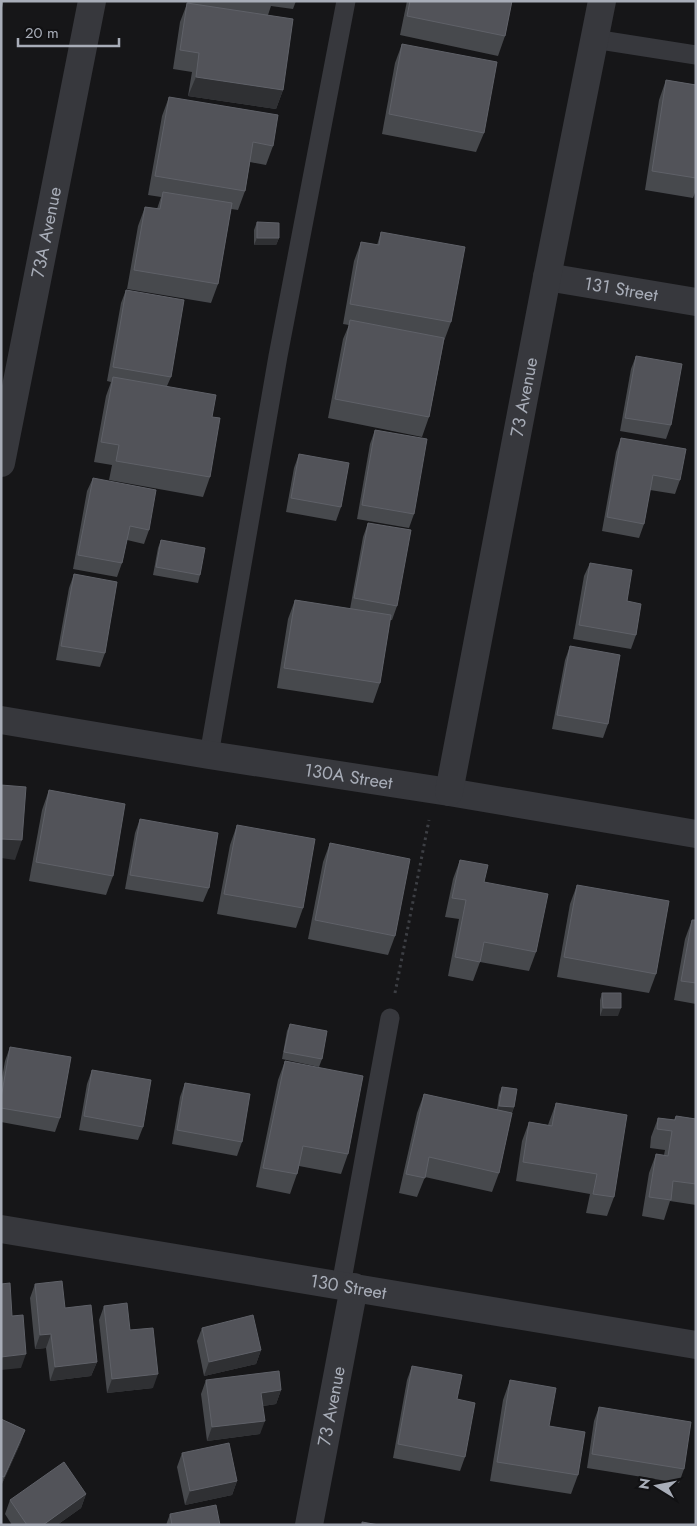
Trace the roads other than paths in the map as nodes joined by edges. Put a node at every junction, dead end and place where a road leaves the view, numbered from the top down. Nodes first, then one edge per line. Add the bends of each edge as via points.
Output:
1 (92, 1) edge
2 (346, 1) edge
3 (602, 1) edge
4 (594, 39) junction
5 (696, 56) edge
6 (547, 277) junction
7 (696, 302) edge
8 (1, 463) edge
9 (1, 720) edge
10 (209, 755) junction
11 (449, 792) junction
12 (696, 834) edge
13 (390, 1018) road end
14 (1, 1229) edge
15 (347, 1286) junction
16 (696, 1345) edge
17 (309, 1525) edge

1 - 8 street, 73A Avenue
2 - 10 lane via 278,356
3 - 4 street, 73 Avenue
4 - 5 lane
4 - 6 street, 73 Avenue
6 - 7 street, 131 Street
6 - 11 street, 73 Avenue
9 - 10 street, 130A Street
10 - 11 street, 130A Street
11 - 12 street, 130A Street
13 - 15 lane
14 - 15 street, 130 Street
15 - 16 street, 130 Street
15 - 17 street, 73 Avenue

